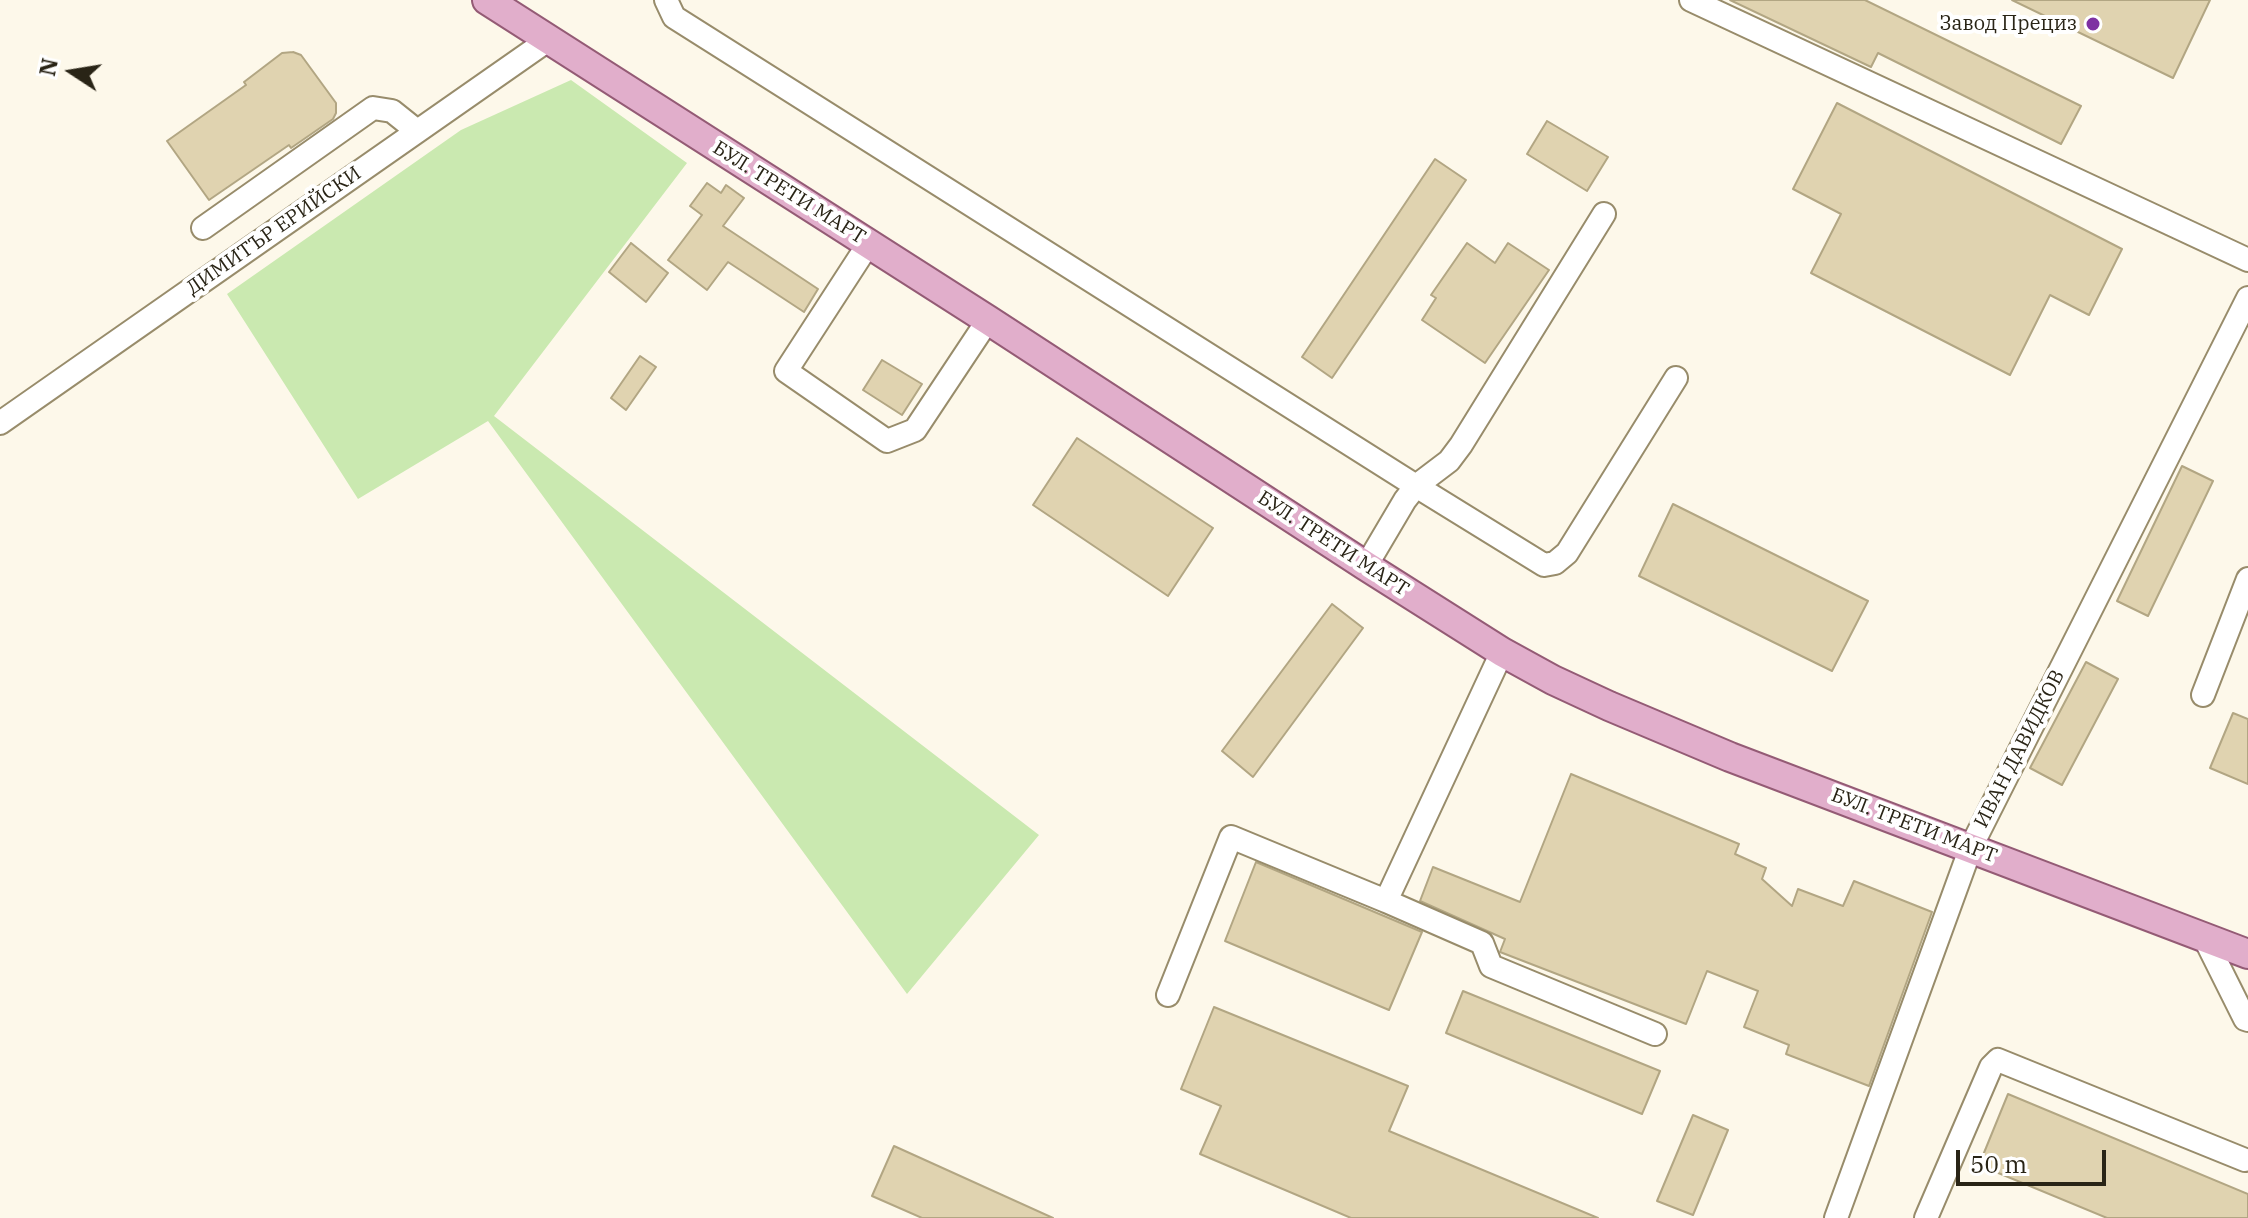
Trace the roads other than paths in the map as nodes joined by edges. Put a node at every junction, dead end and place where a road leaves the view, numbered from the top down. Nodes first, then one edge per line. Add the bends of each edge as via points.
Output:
1 (666, 0) edge
2 (1691, 0) edge
3 (489, 1) edge
4 (548, 40) junction
5 (417, 131) junction
6 (1604, 214) dead end
7 (203, 228) dead end
8 (869, 243) junction
9 (2248, 260) edge
10 (2248, 298) edge
11 (988, 320) junction
12 (1676, 378) dead end
13 (0, 423) edge
14 (1416, 486) junction
15 (1366, 566) junction
16 (2248, 579) edge
17 (2242, 615) edge
18 (1502, 652) junction
19 (2203, 695) dead end
20 (1971, 847) junction
21 (1386, 901) junction
22 (2204, 937) junction
23 (2248, 954) edge
24 (1168, 995) dead end
25 (2248, 1020) edge
26 (1655, 1034) dead end
27 (2245, 1160) dead end
28 (1836, 1218) edge
29 (1926, 1218) edge

1 - 14 street via 674,17
2 - 9 street
3 - 4 main road, БУЛ. ТРЕТИ МАРТ
4 - 5 street, ДИМИТЪР ЕРИЙСКИ
4 - 8 main road, БУЛ. ТРЕТИ МАРТ
5 - 7 street via 392,111 373,108
5 - 13 street, ДИМИТЪР ЕРИЙСКИ
6 - 14 street via 1461,445
8 - 11 main road, БУЛ. ТРЕТИ МАРТ
8 - 11 street via 786,371 887,441 915,430
10 - 20 street, ИВАН ДАВИДКОВ
11 - 15 main road, БУЛ. ТРЕТИ МАРТ
12 - 14 street via 1567,553 1555,563 1544,565
14 - 15 street
15 - 18 main road, БУЛ. ТРЕТИ МАРТ
16 - 17 street
17 - 19 street
18 - 20 main road, БУЛ. ТРЕТИ МАРТ via 1609,706 1730,757
18 - 21 street
20 - 22 main road, БУЛ. ТРЕТИ МАРТ
20 - 28 street, ИВАН ДАВИДКОВ
21 - 24 street via 1231,837
21 - 26 street via 1482,943 1491,966
22 - 23 main road, БУЛ. ТРЕТИ МАРТ
22 - 25 street
27 - 29 street via 1998,1060

